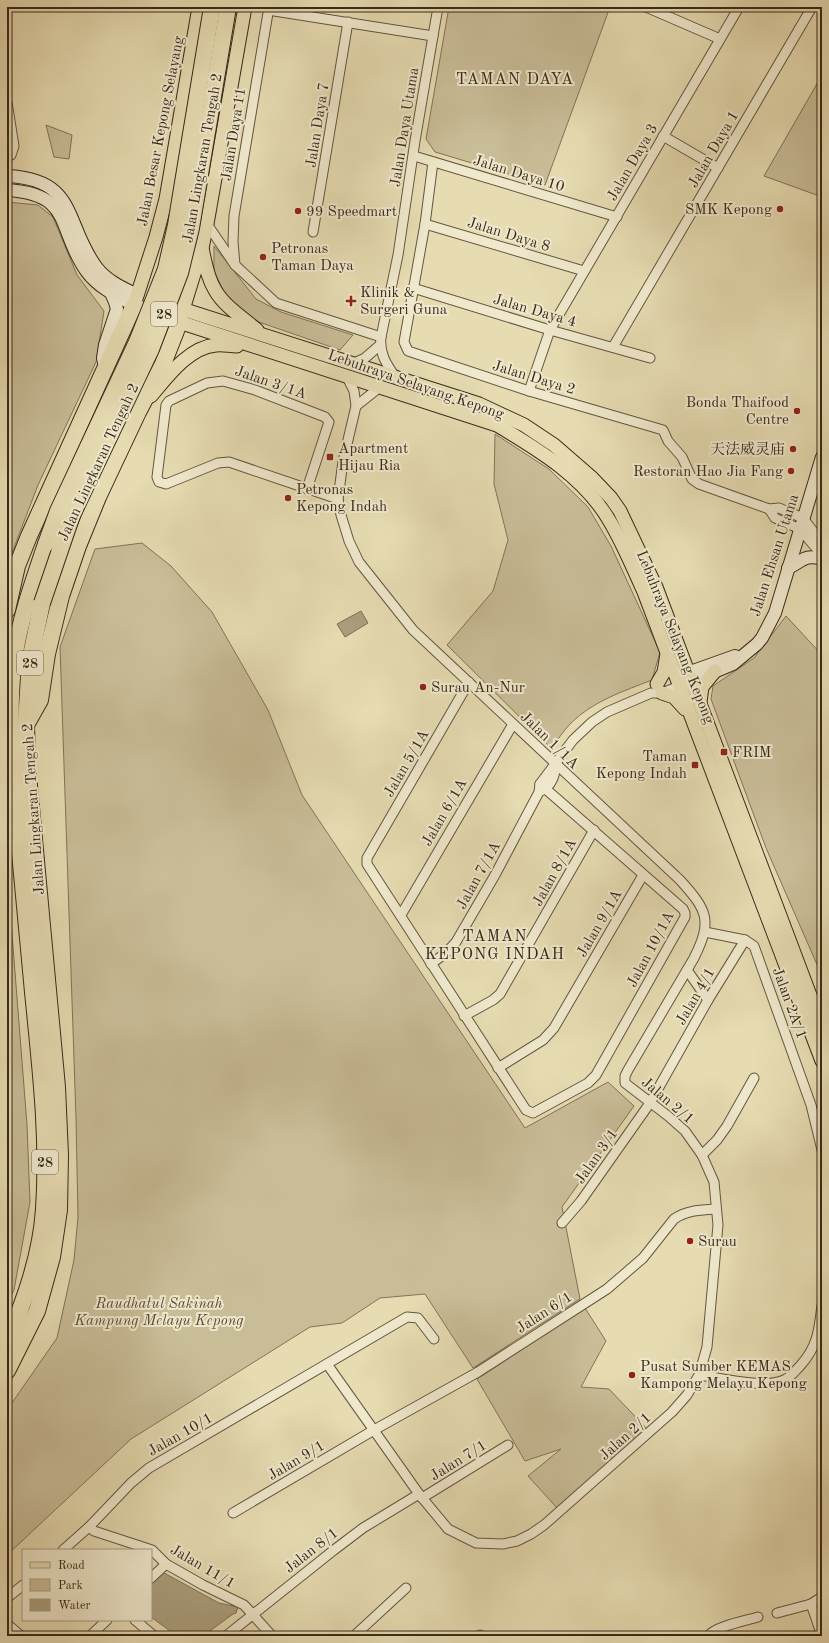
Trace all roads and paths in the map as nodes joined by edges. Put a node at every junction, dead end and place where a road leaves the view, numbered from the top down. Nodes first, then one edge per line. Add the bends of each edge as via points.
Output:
1 (199, 7) edge
2 (212, 7) edge
3 (228, 7) edge
4 (245, 7) edge
5 (438, 7) edge
6 (646, 7) edge
7 (739, 7) edge
8 (812, 7) edge
9 (268, 8) edge
10 (348, 22) junction
11 (433, 36) junction
12 (720, 39) junction
13 (7, 102) edge
14 (663, 136) junction
15 (9, 156) edge
16 (414, 156) junction
17 (433, 162) junction
18 (718, 168) junction
19 (7, 176) edge
20 (40, 182) junction
21 (7, 190) edge
22 (36, 194) junction
23 (617, 217) junction
24 (208, 224) junction
25 (425, 224) junction
26 (313, 232) dead end
27 (156, 237) junction
28 (200, 254) junction
29 (235, 265) junction
30 (584, 271) junction
31 (413, 288) junction
32 (111, 293) junction
33 (136, 300) junction
34 (181, 316) junction
35 (550, 330) junction
36 (262, 334) junction
37 (380, 341) junction
38 (613, 347) junction
39 (259, 348) junction
40 (114, 350) junction
41 (650, 358) dead end
42 (163, 364) junction
43 (352, 364) junction
44 (105, 370) junction
45 (347, 377) junction
46 (396, 378) junction
47 (380, 387) junction
48 (529, 391) junction
49 (356, 406) junction
50 (138, 412) junction
51 (822, 457) edge
52 (819, 476) edge
53 (307, 489) junction
54 (338, 499) junction
55 (802, 523) junction
56 (822, 543) edge
57 (822, 554) edge
58 (822, 559) edge
59 (788, 568) junction
60 (34, 601) junction
61 (7, 610) edge
62 (666, 651) junction
63 (744, 655) junction
64 (715, 671) junction
65 (684, 679) junction
66 (469, 682) junction
67 (657, 690) junction
68 (700, 704) junction
69 (692, 719) junction
70 (26, 724) junction
71 (512, 724) junction
72 (9, 727) edge
73 (555, 764) junction
74 (542, 788) junction
75 (594, 830) junction
76 (644, 875) junction
77 (400, 915) junction
78 (705, 932) junction
79 (745, 940) junction
80 (431, 964) junction
81 (687, 970) junction
82 (708, 1000) junction
83 (464, 1016) junction
84 (822, 1027) edge
85 (822, 1061) edge
86 (498, 1068) junction
87 (754, 1078) dead end
88 (625, 1083) joint
89 (650, 1103) junction
90 (822, 1150) edge
91 (702, 1155) junction
92 (716, 1209) junction
93 (562, 1223) dead end
94 (822, 1305) edge
95 (434, 1339) dead end
96 (7, 1342) edge
97 (327, 1364) junction
98 (7, 1371) edge
99 (699, 1375) junction
100 (374, 1430) junction
101 (508, 1445) dead end
102 (421, 1496) junction
103 (233, 1513) dead end
104 (89, 1527) junction
105 (64, 1549) edge
106 (149, 1549) edge
107 (152, 1550) edge
108 (166, 1564) junction
109 (152, 1577) edge
110 (22, 1585) edge
111 (406, 1588) dead end
112 (822, 1597) edge
113 (7, 1598) edge
114 (812, 1604) junction
115 (777, 1612) dead end
116 (253, 1614) junction
117 (758, 1617) dead end
118 (106, 1621) edge
119 (137, 1621) edge
120 (7, 1624) edge
121 (21, 1636) edge
122 (90, 1636) edge
123 (154, 1636) edge
124 (226, 1636) edge
125 (272, 1636) edge
126 (354, 1636) edge
127 (708, 1636) edge
128 (822, 1636) edge

1 - 27 main road, Jalan Besar Kepong Selayang via 166,199
2 - 60 highway, Jalan Lingkaran Tengah 2 / 28, bridge via 176,225 166,269 137,342 58,511
3 - 60 highway, Jalan Lingkaran Tengah 2 / 28, bridge via 191,228 180,273 151,349
4 - 24 main road
5 - 11 street, Jalan Daya Utama
6 - 12 street
7 - 12 street, Jalan Daya 3
8 - 18 street, Jalan Daya 1
9 - 10 street
9 - 29 street, Jalan Daya 11 via 234,216
10 - 11 street
10 - 26 street, Jalan Daya 7
11 - 16 street, Jalan Daya Utama
12 - 14 street, Jalan Daya 3
13 - 15 street via 14,146
14 - 18 street
14 - 23 street, Jalan Daya 3
16 - 17 street, Jalan Daya 10
16 - 37 street, Jalan Daya Utama via 398,256
17 - 23 street, Jalan Daya 10
17 - 25 street
18 - 38 street, Jalan Daya 1
19 - 20 street
20 - 22 street
20 - 33 street via 57,193 67,207 97,268
21 - 22 street
22 - 32 street via 50,202 59,212 80,261 96,282
23 - 30 street, Jalan Daya 3
24 - 28 main road
24 - 29 street
25 - 30 street, Jalan Daya 8
25 - 31 street
27 - 28 main road via 156,264 158,271 164,276 181,274
27 - 33 main road, Jalan Besar Kepong Selayang
28 - 34 main road
28 - 36 main road via 214,290 230,308
29 - 37 street via 276,303
30 - 35 street, Jalan Daya 3
31 - 35 street, Jalan Daya 4
31 - 48 street, Jalan Daya 2 via 404,342 408,351
32 - 33 street
32 - 44 street via 117,309 105,345
33 - 34 main road, Lebuhraya Selayang Kepong
33 - 40 highway
34 - 36 main road, Lebuhraya Selayang Kepong
34 - 39 main road, Lebuhraya Selayang Kepong
34 - 42 highway
35 - 38 street, Jalan Daya 4
35 - 48 street, Jalan Daya 3
36 - 43 main road, Lebuhraya Selayang Kepong
37 - 43 street via 365,358
37 - 46 street via 384,360
38 - 41 street, Jalan Daya 4
39 - 45 main road, Lebuhraya Selayang Kepong
39 - 50 main road via 216,344 204,348 182,361
40 - 42 highway via 128,339 136,336 145,337 161,351
40 - 44 highway
42 - 50 highway
43 - 46 main road, Lebuhraya Selayang Kepong
44 - 61 highway via 29,536
45 - 47 main road, Lebuhraya Selayang Kepong
45 - 49 street, Jalan 1/1A via 354,391
46 - 65 main road, Lebuhraya Selayang Kepong via 503,414 540,434 592,478 620,511 656,587
47 - 49 street
47 - 62 main road, Lebuhraya Selayang Kepong via 497,425 533,446 567,472 593,497 610,521 644,592
48 - 55 street, Jalan Daya 2 via 664,430 668,441 682,457 692,479 699,484 769,509 779,508
49 - 54 street, Jalan 1/1A via 343,461
50 - 70 highway via 78,546 61,596 47,654 40,700
51 - 52 street, Jalan Ehsan Utama
52 - 55 street, Jalan Ehsan Utama
53 - 53 street, Jalan 3/1A via 229,462 218,463 166,484 159,482 157,477 166,405 169,401 207,383 223,380 328,419
53 - 54 street
54 - 66 street, Jalan 1/1A via 341,515 359,562 413,630
55 - 56 street
55 - 57 street
55 - 59 street, Jalan Ehsan Utama
58 - 59 street via 808,557
59 - 63 street, Jalan Ehsan Utama via 775,613 768,627 757,644
60 - 70 highway, Jalan Lingkaran Tengah 2 / 28
60 - 72 highway, Jalan Lingkaran Tengah 2 / 28 via 19,632 14,660
62 - 65 main road, Lebuhraya Selayang Kepong
62 - 67 main road via 664,672
63 - 64 street, Jalan Ehsan Utama via 733,664
63 - 65 street via 732,656
64 - 65 street, Jalan Ehsan Utama
64 - 68 main road via 702,687
65 - 67 street
65 - 68 main road, Lebuhraya Selayang Kepong
65 - 69 main road, Lebuhraya Selayang Kepong
66 - 71 street, Jalan 1/1A
66 - 77 street, Jalan 5/1A via 367,858 370,870
67 - 69 main road via 678,700
67 - 73 street via 607,712 592,722 577,734
68 - 84 main road, Lebuhraya Selayang Kepong
69 - 85 main road, Lebuhraya Selayang Kepong
70 - 98 highway, Jalan Lingkaran Tengah 2 / 28 via 32,828 57,1087 59,1210 52,1257 36,1311
71 - 73 street, Jalan 1/1A
71 - 77 street, Jalan 6/1A
72 - 96 highway, Jalan Lingkaran Tengah 2 / 28 via 42,1088 45,1154 44,1210 36,1256 22,1307
73 - 74 street, Jalan 7/1A via 556,773
73 - 78 street, Jalan 1/1A via 690,891 703,909
74 - 75 street, Jalan 10/1A
74 - 80 street, Jalan 7/1A via 456,942
75 - 76 street, Jalan 10/1A
75 - 83 street, Jalan 8/1A via 500,994
76 - 86 street, Jalan 9/1A via 554,1028 542,1040
76 - 86 street, Jalan 10/1A via 683,909 685,917 596,1075 588,1083 533,1113 526,1110
77 - 80 street
78 - 79 street
78 - 81 street, Jalan 1/1A via 704,939
79 - 82 street, Jalan 4/1
79 - 90 street, Jalan 2A/1 via 754,946 773,997 811,1105
80 - 83 street
81 - 82 street
81 - 88 street, Jalan 1/1A via 628,1070
82 - 89 street, Jalan 4/1
83 - 86 street
87 - 91 street via 727,1126
88 - 89 street, Jalan 2/1
89 - 91 street, Jalan 2/1 via 685,1131
89 - 93 street, Jalan 3/1 via 581,1201
91 - 92 street, Jalan 2/1 via 714,1182
92 - 99 street, Jalan 2/1 via 718,1225 707,1346
92 - 100 street, Jalan 6/1 via 694,1210 681,1214 642,1258 607,1289 478,1372
94 - 99 street via 819,1333 814,1348 790,1377 782,1381 761,1384
95 - 97 street via 418,1318 407,1318
97 - 100 street, Jalan 2/1
97 - 104 street, Jalan 10/1 via 149,1468
99 - 102 street, Jalan 2/1 via 686,1395 654,1430 544,1525 517,1541 503,1544 476,1543 448,1529
100 - 102 street, Jalan 2/1
100 - 103 street, Jalan 9/1
101 - 102 street, Jalan 7/1
102 - 116 street, Jalan 8/1 via 357,1533
104 - 105 street, Jalan 10/1
104 - 106 street, Jalan 11/1 via 94,1531
107 - 108 street, Jalan 11/1
108 - 109 street
108 - 116 street, Jalan 11/1 via 244,1605
110 - 113 street
111 - 126 street
112 - 114 street
114 - 115 street
114 - 128 street
116 - 124 street, Jalan 8/1
116 - 125 street, Jalan 11/1
117 - 127 street via 722,1628
118 - 122 street
119 - 123 street
120 - 121 street

